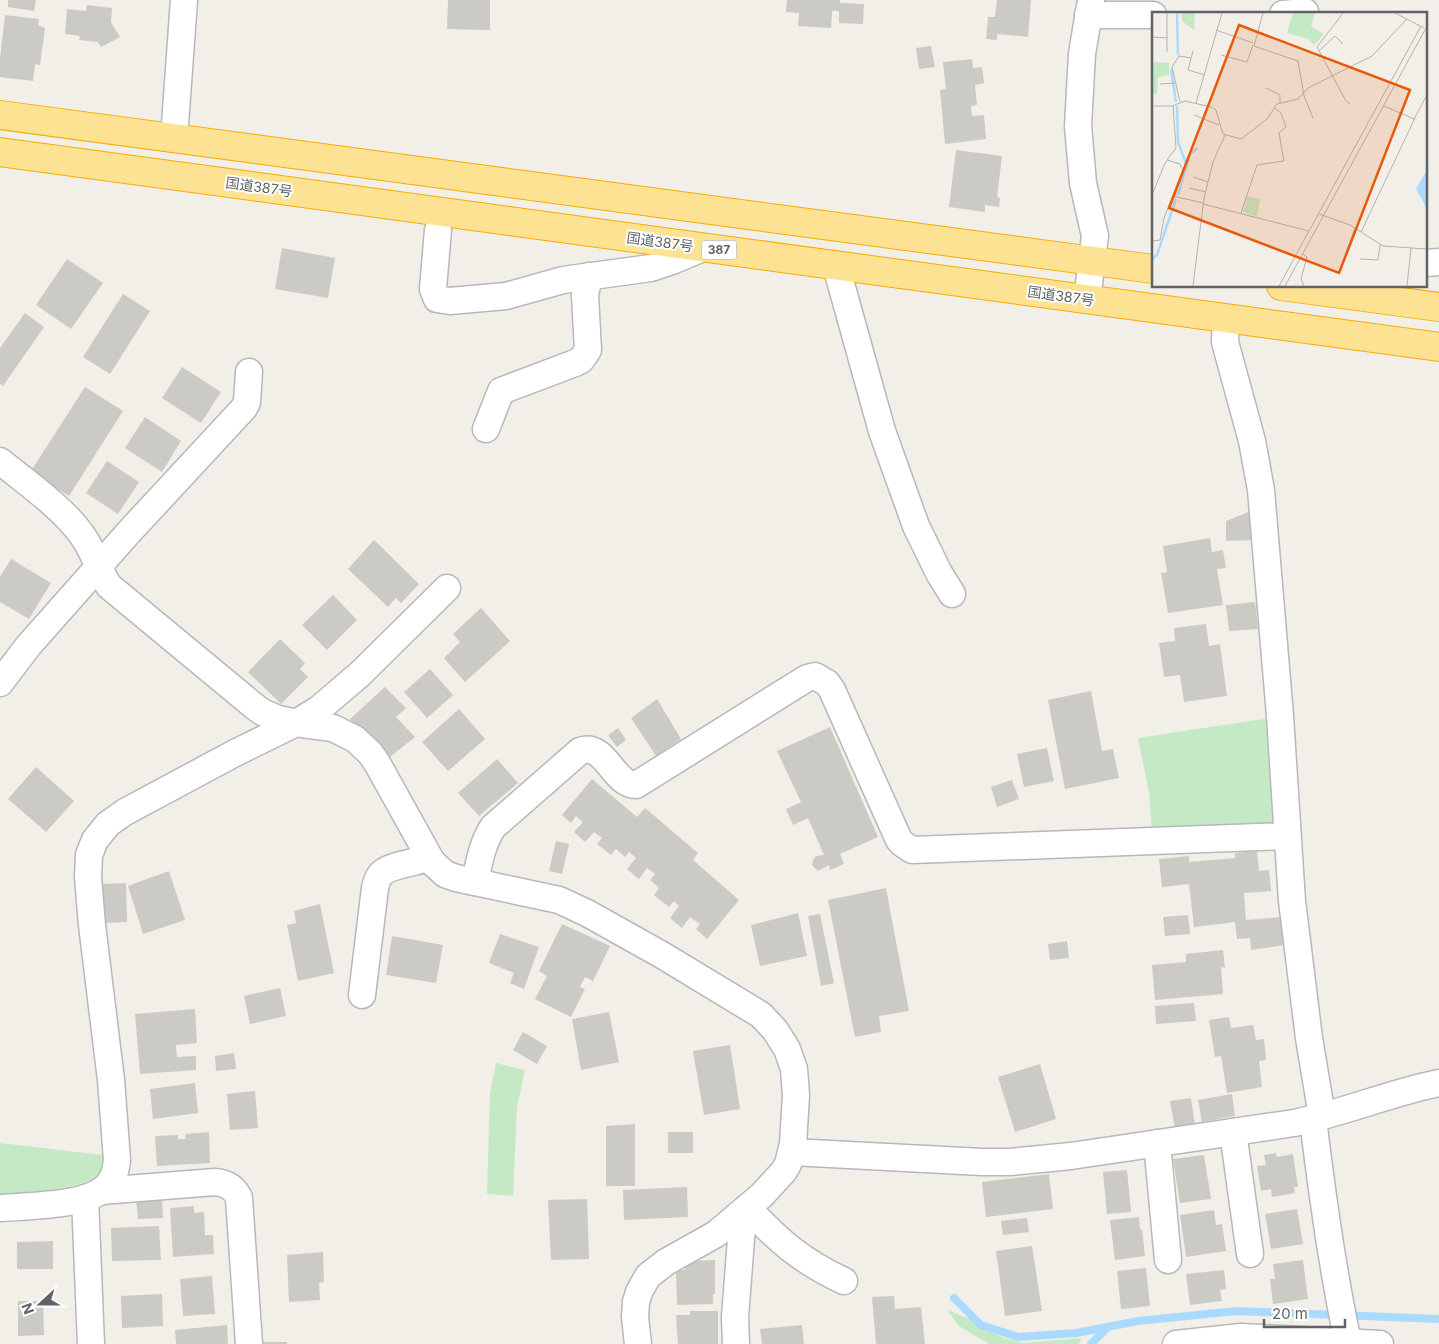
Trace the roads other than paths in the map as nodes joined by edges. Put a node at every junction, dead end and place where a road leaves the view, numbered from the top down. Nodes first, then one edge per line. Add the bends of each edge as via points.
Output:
1 (184, 0) edge
2 (1090, 8) edge
3 (1152, 15) edge
4 (0, 115) edge
5 (174, 138) junction
6 (0, 152) edge
7 (438, 230) dead end
8 (703, 248) junction
9 (1092, 261) junction
10 (1439, 262) edge
11 (1426, 263) edge
12 (836, 266) junction
13 (1152, 269) edge
14 (589, 276) junction
15 (1311, 288) edge
16 (1402, 294) edge
17 (1087, 299) junction
18 (1439, 308) edge
19 (1226, 318) junction
20 (1439, 347) edge
21 (249, 372) dead end
22 (486, 429) dead end
23 (0, 461) edge
24 (98, 567) junction
25 (447, 588) dead end
26 (952, 594) dead end
27 (0, 683) edge
28 (296, 723) junction
29 (1287, 836) junction
30 (429, 858) junction
31 (475, 882) junction
32 (362, 995) dead end
33 (1439, 1084) edge
34 (1318, 1118) junction
35 (1233, 1132) junction
36 (1157, 1143) junction
37 (792, 1152) junction
38 (93, 1194) junction
39 (0, 1208) edge
40 (745, 1210) junction
41 (1250, 1254) dead end
42 (1168, 1260) dead end
43 (844, 1281) dead end
44 (1348, 1342) junction
45 (91, 1344) edge
46 (249, 1344) edge
47 (638, 1344) edge
48 (736, 1344) edge
49 (1176, 1344) edge
50 (1380, 1344) edge

1 - 5 street
2 - 3 street
2 - 9 street via 1079,78 1078,126 1083,183 1095,236
4 - 5 highway
5 - 9 highway
6 - 8 highway, 国道387号 / 387
7 - 14 street via 433,289 437,299 450,301 506,296
8 - 12 highway, 国道387号 / 387
8 - 14 street via 651,268
9 - 13 highway
9 - 17 street
10 - 11 street
12 - 17 highway, 国道387号 / 387
12 - 26 street via 885,440 916,526
14 - 22 street via 585,290 589,339 586,355 575,363 501,391
15 - 16 highway
16 - 18 highway
17 - 19 highway, 国道387号 / 387
19 - 20 highway, 国道387号 / 387
19 - 29 street via 1226,348 1252,441 1261,490
21 - 24 street via 244,408
23 - 24 street via 75,526
24 - 27 street
24 - 28 street via 115,592 254,706 271,716
25 - 28 street via 353,680 319,709
28 - 30 street via 334,728 355,739 370,753
28 - 38 street via 125,812 100,832 91,848 88,877 92,925 117,1160 112,1178
29 - 31 street via 912,850 899,840 832,690 815,676 636,785 624,780 595,751 588,748 580,751 493,827 483,848
29 - 34 street
30 - 31 street via 445,874
30 - 32 street via 389,870 378,879
31 - 37 street via 545,896 572,905 760,1015 788,1049 794,1069
33 - 34 street
34 - 35 street
34 - 44 street via 1327,1231
35 - 36 street
35 - 41 street
36 - 37 street via 999,1163
36 - 42 street
37 - 40 street via 784,1171
38 - 39 street via 45,1205
38 - 45 street
38 - 46 street via 215,1182 234,1190 239,1198
40 - 43 street via 786,1247 820,1270
40 - 47 street via 716,1234 648,1276 636,1302
40 - 48 street via 735,1317
44 - 49 street via 1241,1337
44 - 50 street

